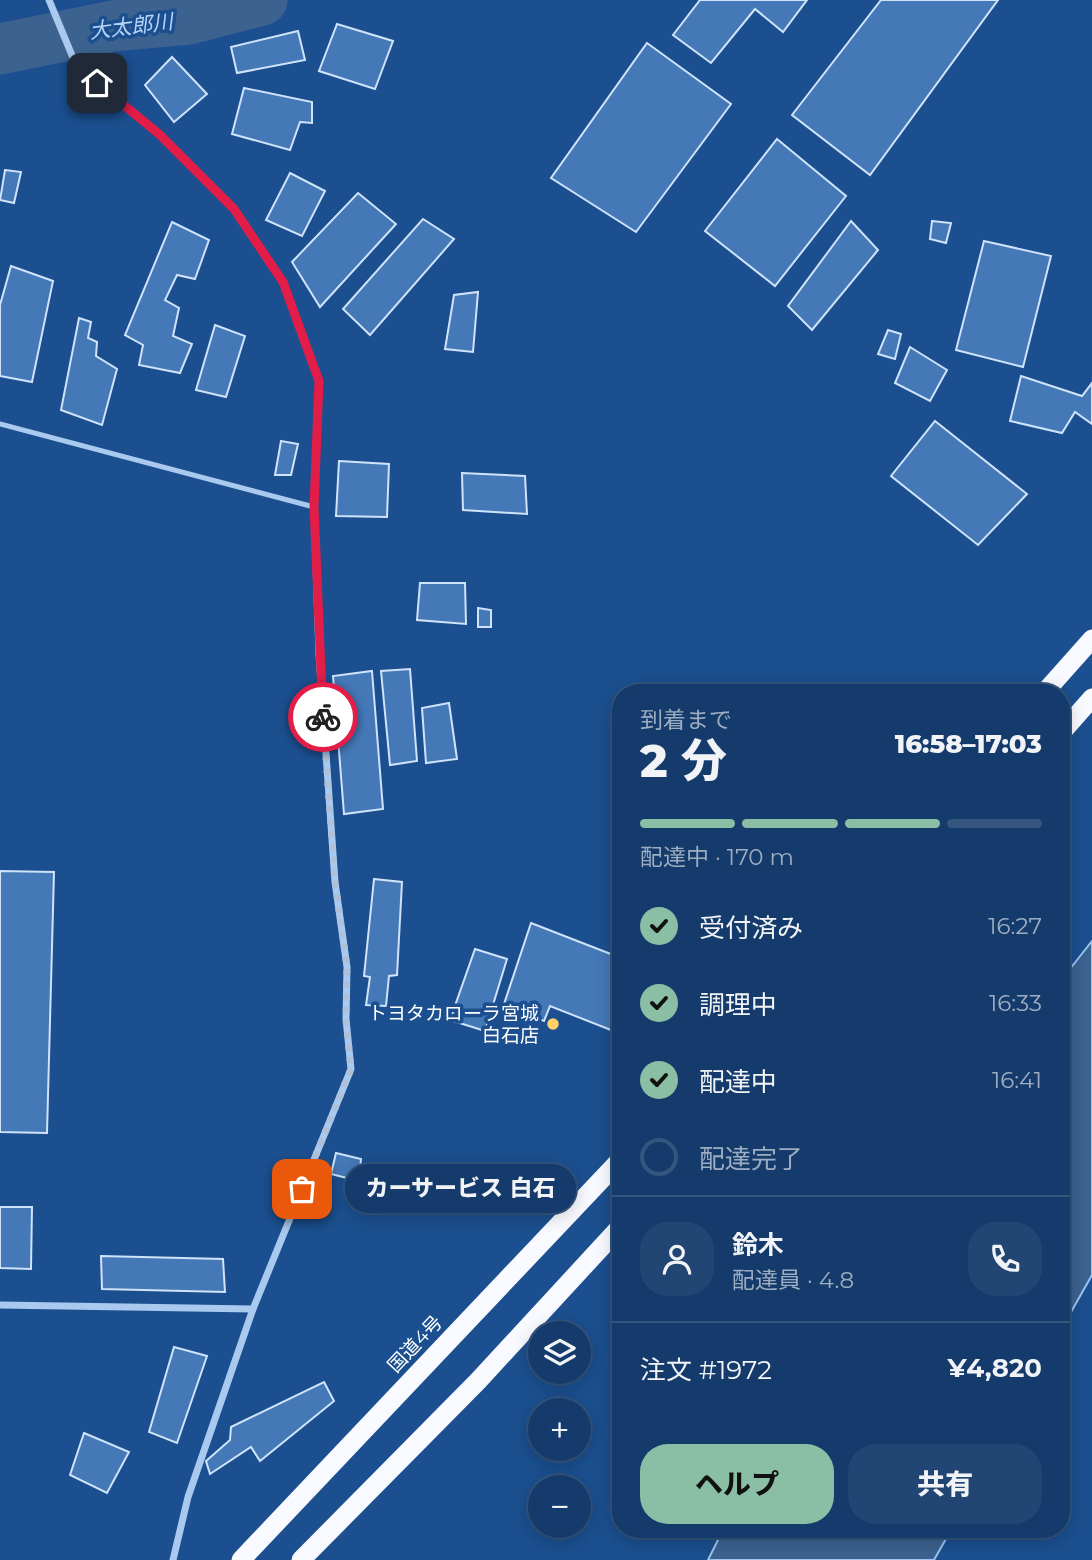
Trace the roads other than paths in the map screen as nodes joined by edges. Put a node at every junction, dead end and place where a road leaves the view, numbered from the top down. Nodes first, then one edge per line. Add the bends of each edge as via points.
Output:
1 (49, 1) edge
2 (0, 424) edge
3 (314, 507) junction
4 (1092, 639) edge
5 (1052, 684) edge
6 (1092, 698) edge
7 (1070, 723) edge
8 (612, 1169) edge
9 (612, 1236) edge
10 (0, 1305) edge
11 (253, 1309) junction
12 (173, 1560) edge
13 (242, 1560) edge
14 (301, 1560) edge

1 - 3 street via 76,65 159,134 234,209 283,282 319,381
2 - 3 lane
3 - 11 street via 319,654 335,882 347,967 351,1069
4 - 5 highway
6 - 7 highway
8 - 13 highway, 国道4号
9 - 14 highway via 478,1381
10 - 11 street
11 - 12 street via 188,1497

